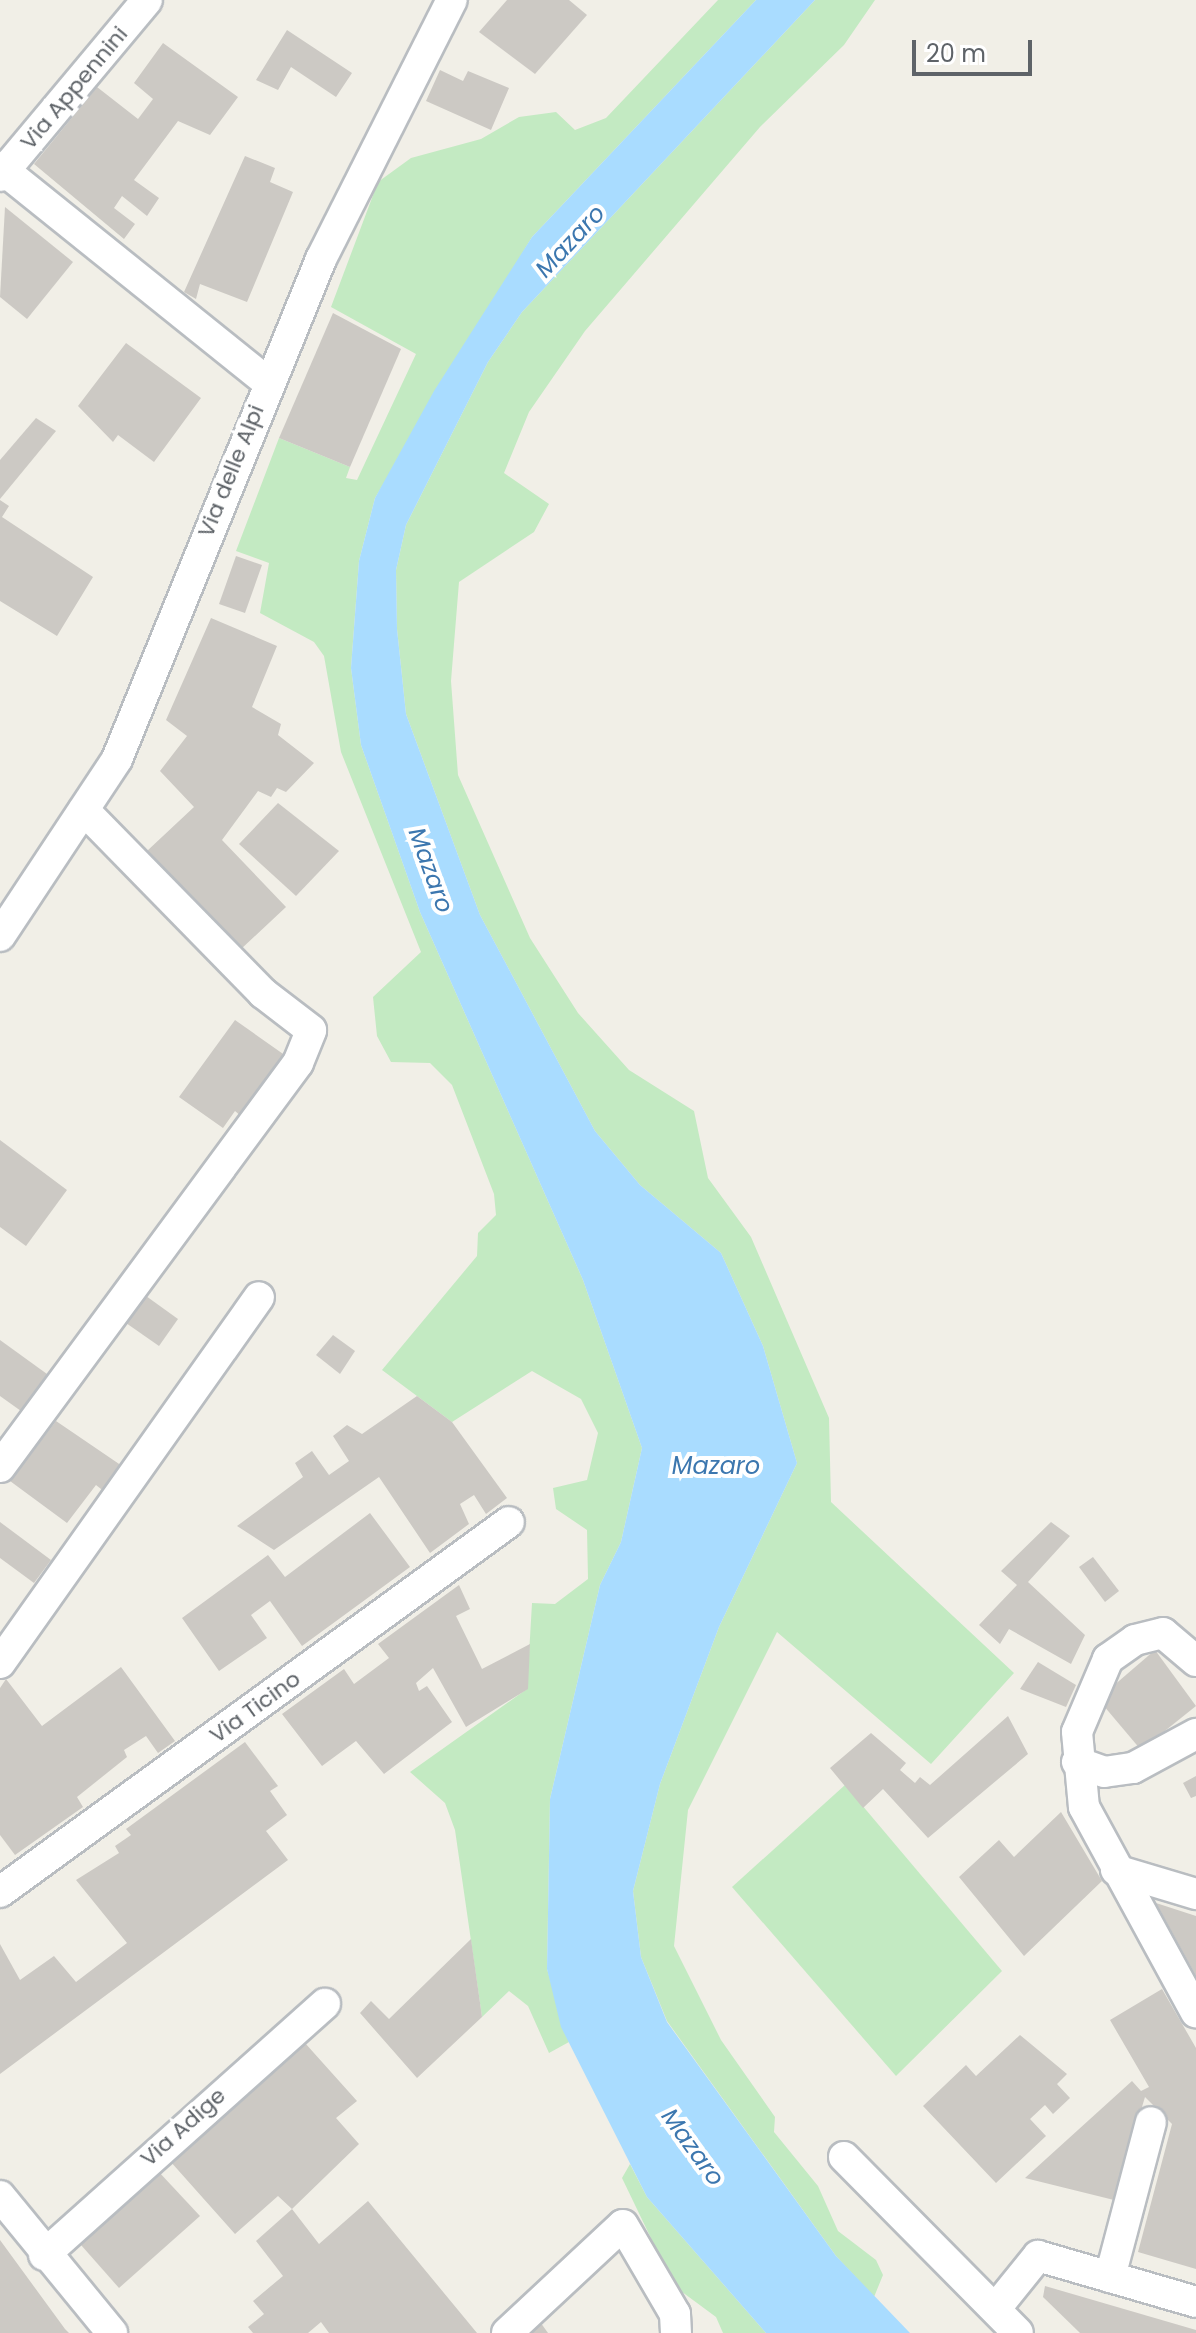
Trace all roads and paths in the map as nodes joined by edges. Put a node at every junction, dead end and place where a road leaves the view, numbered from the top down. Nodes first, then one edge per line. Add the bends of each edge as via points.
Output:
1 (147, 0) edge
2 (452, 0) edge
3 (2, 171) edge
4 (267, 382) junction
5 (84, 810) junction
6 (0, 936) edge
7 (259, 1297) dead end
8 (0, 1467) edge
9 (509, 1522) dead end
10 (1196, 1661) edge
11 (0, 1663) edge
12 (1196, 1734) edge
13 (1077, 1762) junction
14 (1116, 1870) junction
15 (1190, 1887) edge
16 (0, 1892) edge
17 (325, 2004) dead end
18 (1196, 2012) edge
19 (1151, 2122) dead end
20 (844, 2157) dead end
21 (0, 2196) edge
22 (44, 2255) junction
23 (1110, 2277) junction
24 (1196, 2302) edge
25 (996, 2308) junction
26 (112, 2333) edge
27 (507, 2333) edge
28 (676, 2333) edge
29 (1018, 2333) edge

1 - 3 street, Via Appennini
2 - 4 street, Via delle Alpi via 408,77
3 - 4 street
4 - 5 street, Via delle Alpi via 117,759
5 - 6 street, Via delle Alpi
5 - 8 street via 263,993 311,1030 298,1063
7 - 11 street
9 - 16 street, Via Ticino
10 - 13 street via 1163,1633 1135,1640 1108,1659 1077,1732
12 - 13 street via 1133,1768 1104,1772
13 - 14 street via 1084,1807
14 - 15 street
14 - 18 street
17 - 22 street, Via Adige
19 - 23 street
20 - 25 street
21 - 22 street
22 - 26 street
23 - 24 street
23 - 25 street via 1038,2256
25 - 29 street
27 - 28 street via 623,2225 675,2314

